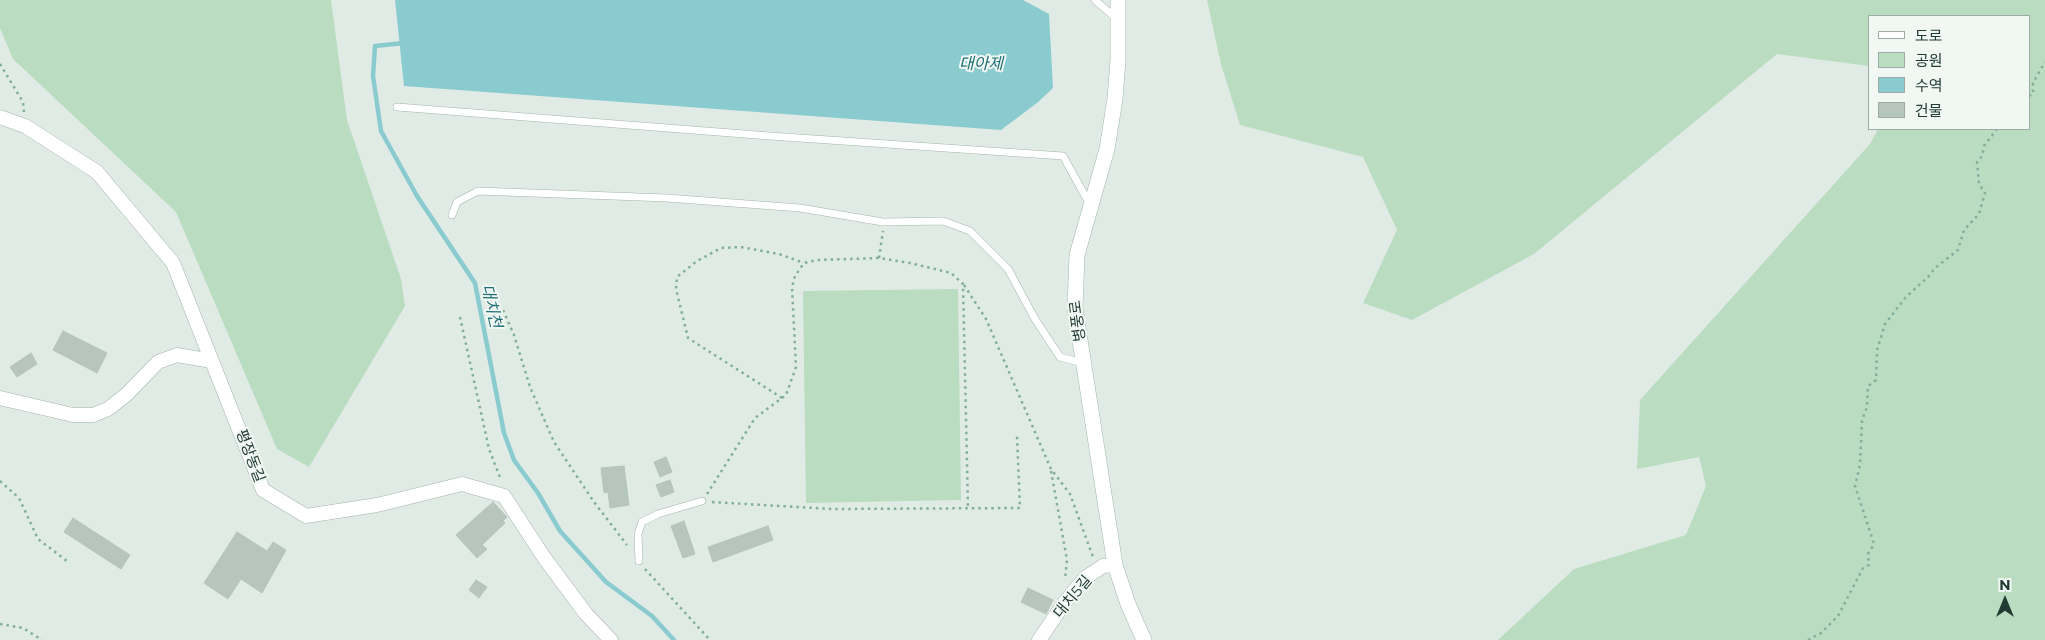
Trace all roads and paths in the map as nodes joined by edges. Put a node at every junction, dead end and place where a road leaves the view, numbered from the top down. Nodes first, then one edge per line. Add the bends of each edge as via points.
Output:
1 (1095, 0) edge
2 (1118, 0) edge
3 (1119, 21) junction
4 (2045, 62) edge
5 (0, 64) edge
6 (2030, 96) edge
7 (397, 107) dead end
8 (0, 117) edge
9 (25, 126) junction
10 (1996, 130) edge
11 (1091, 206) junction
12 (452, 215) dead end
13 (883, 222) junction
14 (879, 258) junction
15 (804, 263) junction
16 (963, 284) junction
17 (504, 310) dead end
18 (460, 317) dead end
19 (212, 361) junction
20 (1084, 363) junction
21 (0, 398) edge
22 (782, 398) junction
23 (1017, 436) dead end
24 (1051, 469) junction
25 (0, 481) edge
26 (504, 496) junction
27 (702, 501) junction
28 (968, 508) junction
29 (67, 562) dead end
30 (640, 562) junction
31 (1115, 565) junction
32 (1097, 570) junction
33 (1062, 607) junction
34 (0, 624) edge
35 (42, 640) edge
36 (610, 640) edge
37 (710, 640) edge
38 (1039, 640) edge
39 (1144, 640) edge
40 (1808, 640) edge

1 - 3 lane
2 - 3 main road, 병풍로
3 - 11 main road, 병풍로 via 1116,99 1107,149
4 - 6 path
5 - 9 path via 23,102
7 - 11 lane via 1063,156
8 - 9 street, 평장동길
9 - 19 street, 평장동길 via 96,172 174,263
10 - 40 path via 1977,162 1979,184 1986,193 1979,214 1964,230 1958,250 1906,297 1885,324 1877,350 1876,380 1868,386 1868,408 1862,420 1860,465 1855,486 1874,544 1868,554 1869,565 1863,568 1838,616 1821,633
11 - 20 main road, 병풍로 via 1077,255 1075,277 1075,308
12 - 13 lane via 457,202 478,191 771,205
13 - 14 path
13 - 20 lane via 943,221 970,231 1008,269 1060,357
14 - 15 path
14 - 16 path via 951,273
15 - 22 path via 792,287 796,367
15 - 22 path via 741,247 721,248 677,277 676,289 688,338
16 - 24 path via 986,319
16 - 28 path
17 - 30 path via 530,387 554,442
18 - 26 path via 489,449
19 - 21 street via 177,355 158,362 127,394 108,409 93,415 73,415
19 - 26 street, 평장동길 via 263,490 306,516 377,505 462,484
20 - 31 main road, 병풍로
22 - 27 path via 756,418
23 - 28 path via 1020,508
24 - 32 path via 1070,494
24 - 33 path via 1067,560
25 - 29 path via 19,498 38,539
26 - 36 street via 586,614
27 - 28 path via 832,509
27 - 30 lane via 642,522 638,534
30 - 37 path
31 - 32 street, 대치5길
31 - 39 main road, 병풍로
32 - 33 street, 대치5길 via 1085,578
33 - 38 street, 대치5길
34 - 35 path via 23,628

